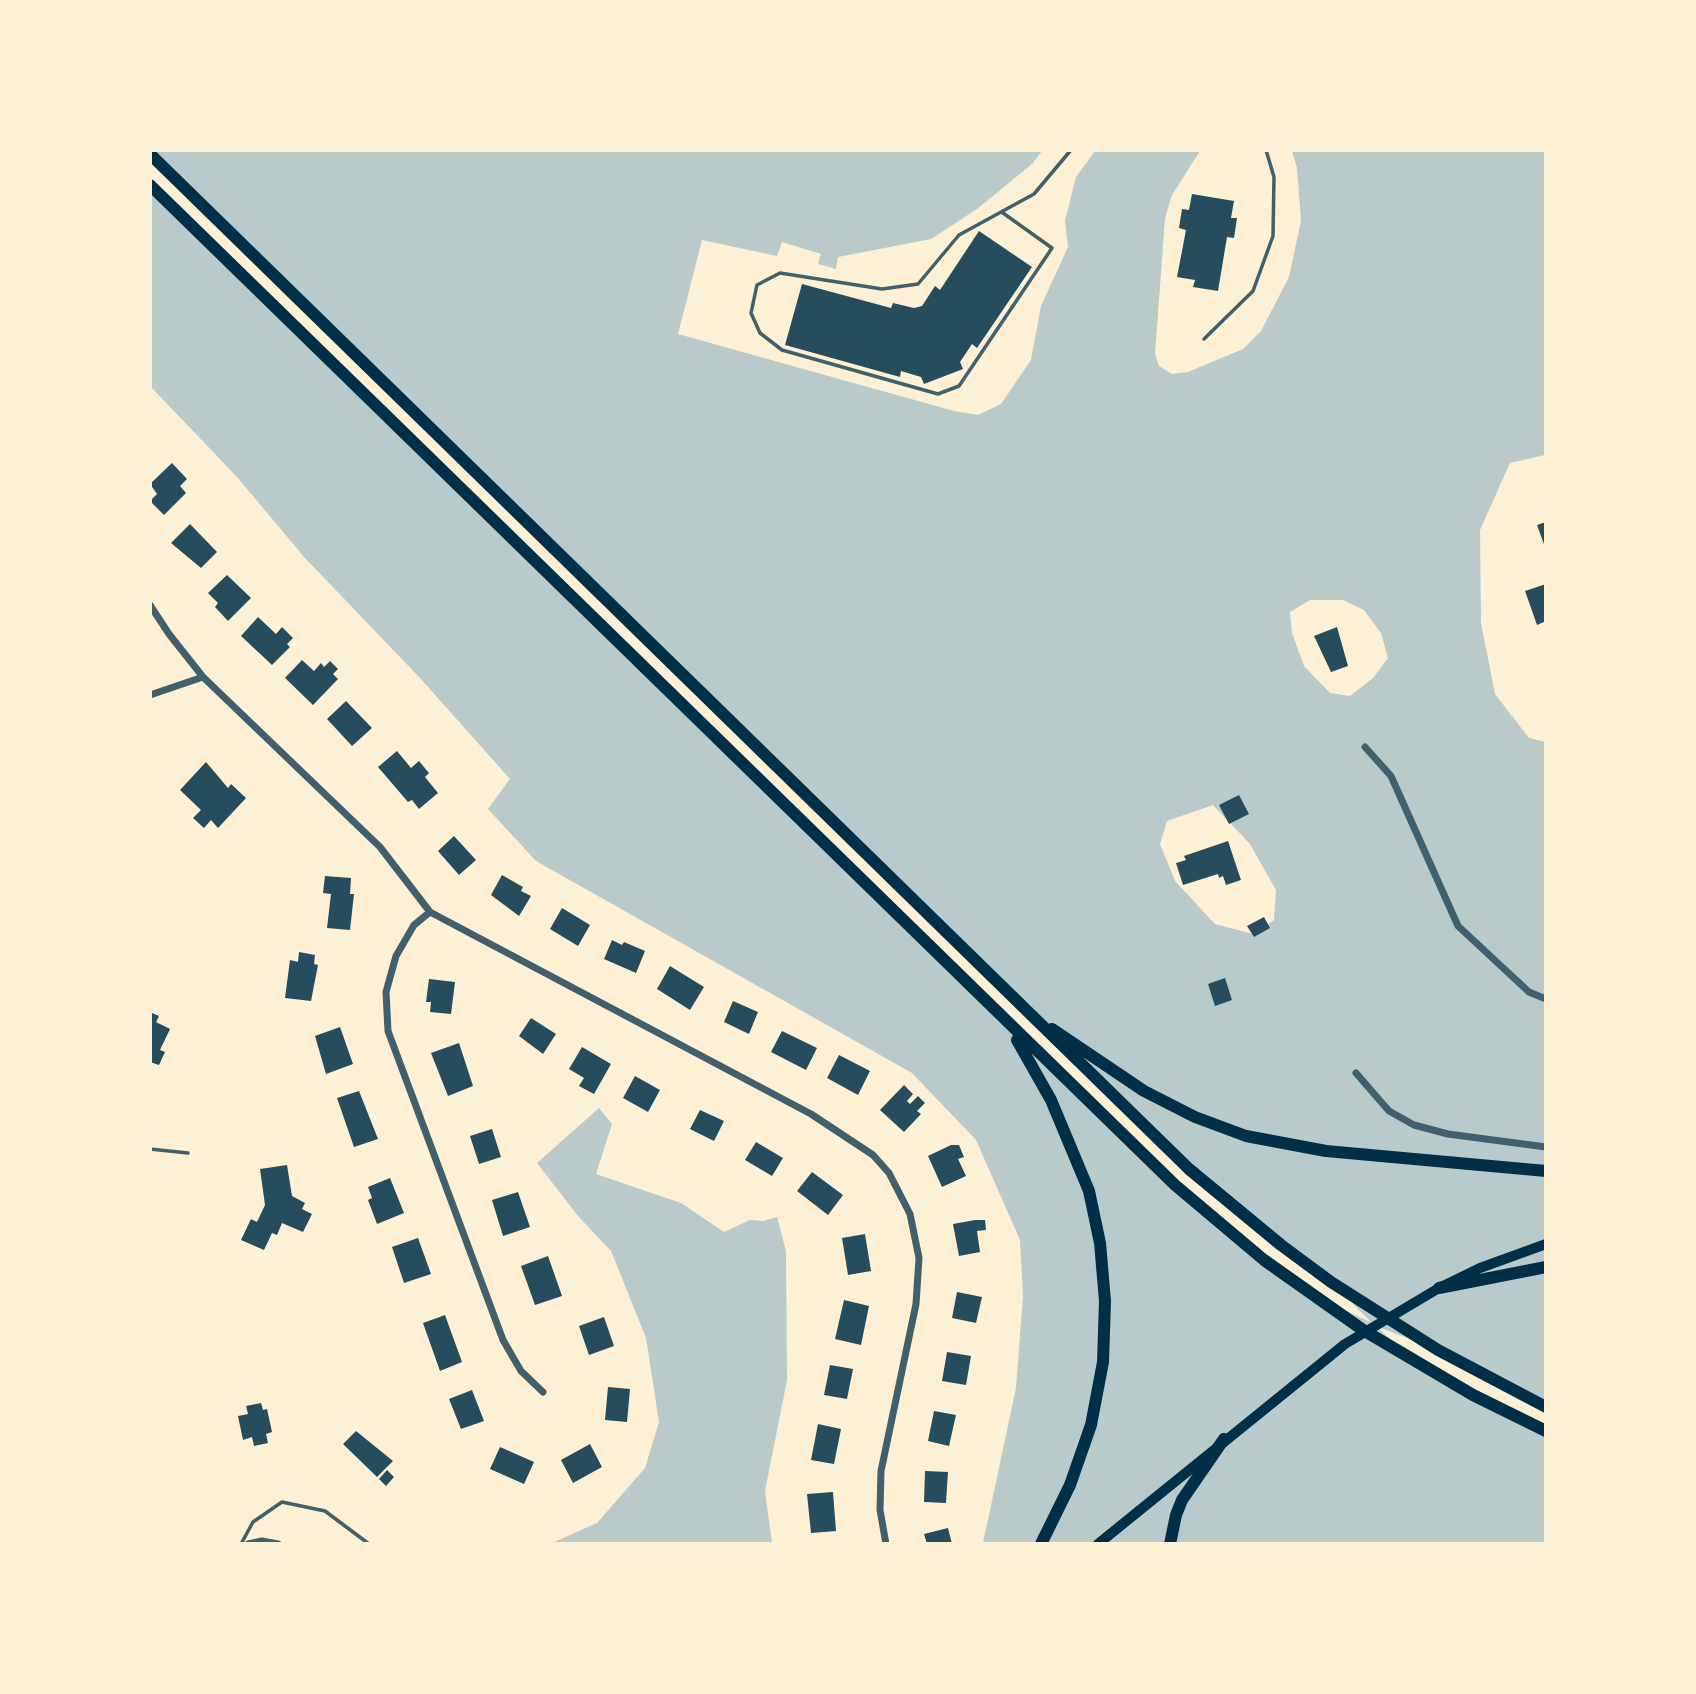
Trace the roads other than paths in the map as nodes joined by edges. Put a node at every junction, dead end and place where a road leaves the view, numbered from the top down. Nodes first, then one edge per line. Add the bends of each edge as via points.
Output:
1 (1071, 150) edge
2 (1266, 150) edge
3 (150, 155) edge
4 (150, 185) edge
5 (1003, 213) junction
6 (1204, 340) dead end
7 (150, 605) edge
8 (203, 677) junction
9 (150, 695) edge
10 (1365, 747) dead end
11 (430, 912) junction
12 (1545, 999) edge
13 (1022, 1008) junction
14 (1008, 1025) junction
15 (1356, 1073) dead end
16 (1545, 1147) edge
17 (150, 1149) edge
18 (188, 1153) dead end
19 (1545, 1171) edge
20 (1545, 1244) edge
21 (1545, 1267) edge
22 (1439, 1288) junction
23 (543, 1392) dead end
24 (1545, 1406) edge
25 (1545, 1433) edge
26 (1224, 1439) junction
27 (1115, 1529) junction
28 (241, 1544) edge
29 (248, 1544) edge
30 (278, 1544) edge
31 (369, 1544) edge
32 (886, 1544) edge
33 (1041, 1544) edge
34 (1097, 1544) edge
35 (1110, 1544) edge
36 (1170, 1544) edge

1 - 5 lane via 1034,194
2 - 6 lane via 1275,177 1273,236 1253,291
3 - 13 highway
4 - 14 highway
5 - 5 lane via 960,235 918,284 882,289 780,273 757,285 751,313 760,333 782,350 938,394 959,386 1052,248
7 - 8 street
8 - 9 street
8 - 11 street via 380,846
10 - 12 street via 1391,776 1458,926 1513,978
11 - 23 street via 414,925 396,956 386,992 388,1031 503,1340 521,1371
11 - 32 street via 811,1114 873,1155 889,1173 910,1214 919,1258 916,1304 881,1471 880,1510
13 - 19 highway via 1144,1091 1246,1136 1326,1151
13 - 24 highway via 1189,1169 1281,1245 1438,1350
14 - 25 highway via 1175,1185 1311,1294 1417,1364
14 - 33 highway via 1051,1100 1078,1161 1095,1217 1104,1280 1103,1362 1091,1426 1070,1485
15 - 16 street via 1389,1111 1414,1125
17 - 18 lane
20 - 22 main road
21 - 22 highway
22 - 26 main road via 1345,1344
26 - 27 main road
26 - 36 highway via 1182,1500
27 - 34 main road
27 - 35 lane
28 - 31 lane via 253,1522 282,1502 325,1511
29 - 30 street

